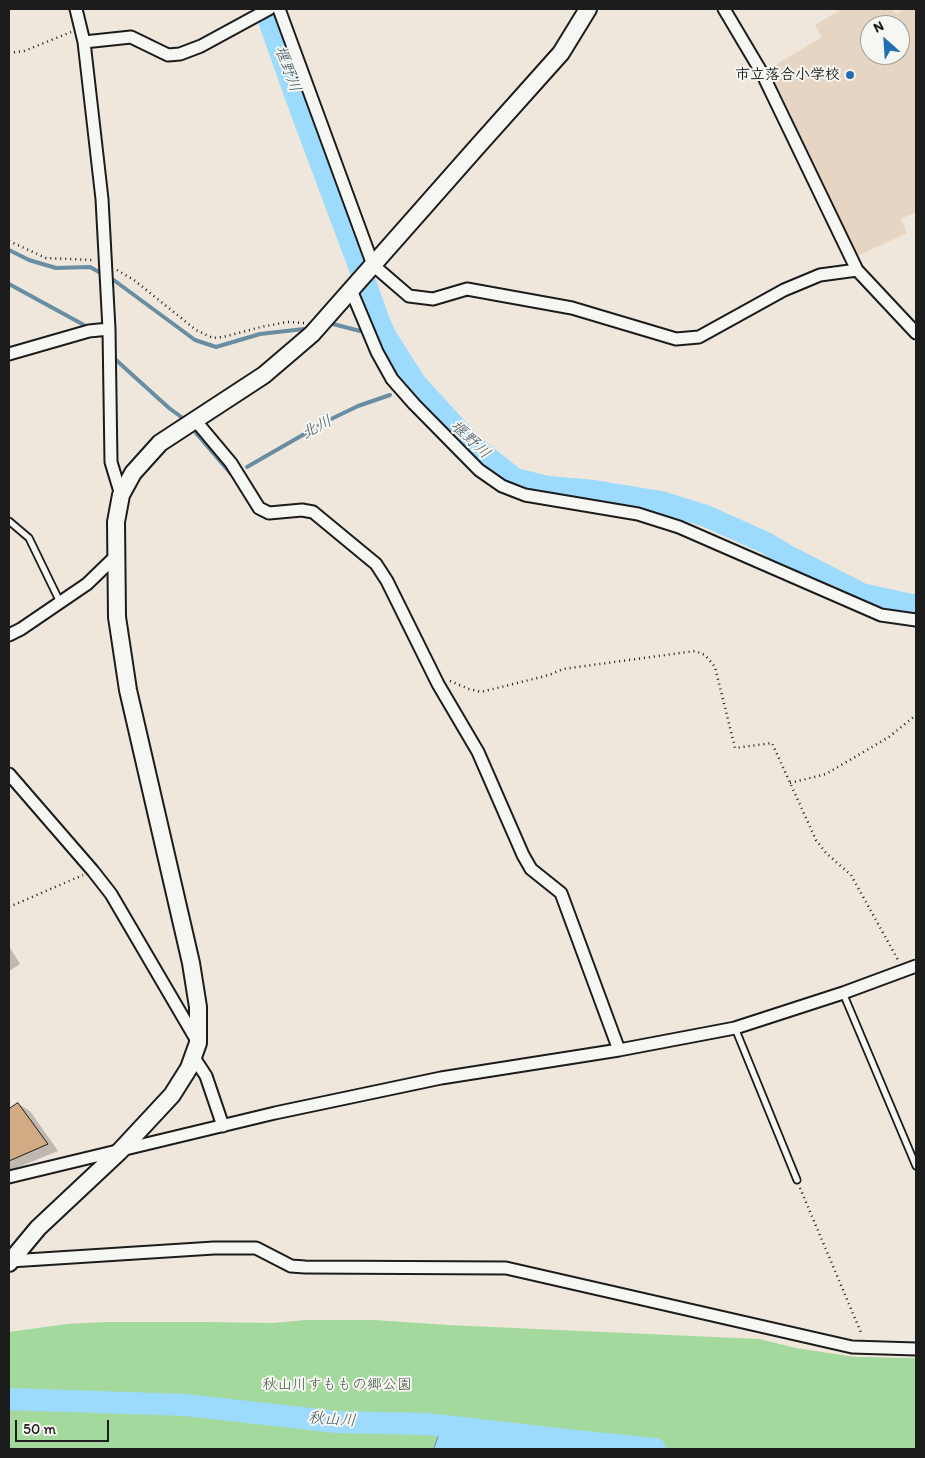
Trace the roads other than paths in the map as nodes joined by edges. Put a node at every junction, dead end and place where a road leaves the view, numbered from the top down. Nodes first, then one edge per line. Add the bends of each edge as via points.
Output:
1 (76, 9) edge
2 (270, 9) edge
3 (279, 9) edge
4 (588, 9) edge
5 (724, 9) edge
6 (84, 42) junction
7 (371, 267) junction
8 (857, 270) junction
9 (352, 288) junction
10 (915, 328) edge
11 (109, 329) junction
12 (9, 354) edge
13 (195, 420) junction
14 (121, 495) junction
15 (9, 521) edge
16 (116, 556) junction
17 (60, 602) junction
18 (916, 620) edge
19 (9, 635) edge
20 (9, 774) edge
21 (916, 966) edge
22 (843, 993) junction
23 (735, 1028) junction
24 (195, 1049) junction
25 (619, 1050) junction
26 (223, 1126) junction
27 (120, 1152) junction
28 (916, 1166) edge
29 (9, 1177) edge
30 (797, 1180) road end
31 (9, 1262) edge
32 (916, 1348) edge

1 - 6 street
2 - 6 street via 180,54 168,56 131,37
3 - 7 street
4 - 7 street via 561,53
5 - 8 street via 762,73
6 - 11 street via 102,199
7 - 8 street via 409,296 433,299 466,289 572,308 676,339 698,337 784,290 820,275
7 - 9 street
8 - 10 street
9 - 13 street via 312,334 264,375
9 - 18 street via 377,352 392,379 478,470 502,486 525,495 638,514 680,527 881,615
11 - 12 street via 89,331
11 - 14 street via 111,462
13 - 14 street via 160,443 133,473
13 - 25 street via 231,463 259,508 269,513 313,512 376,564 436,680 478,752 523,855 531,869 561,893
14 - 16 street via 116,522
15 - 17 lane via 29,538
16 - 17 street via 87,584
16 - 24 street via 121,652 190,963 198,1006
17 - 19 street
20 - 24 street via 111,894
21 - 22 street
22 - 23 street
22 - 28 lane
23 - 25 street
23 - 30 lane
24 - 26 street
24 - 27 street via 189,1068 172,1095
25 - 26 street via 441,1078
26 - 27 street
27 - 29 street
27 - 31 street via 38,1228
31 - 32 street via 256,1248 292,1266 506,1268 852,1347

